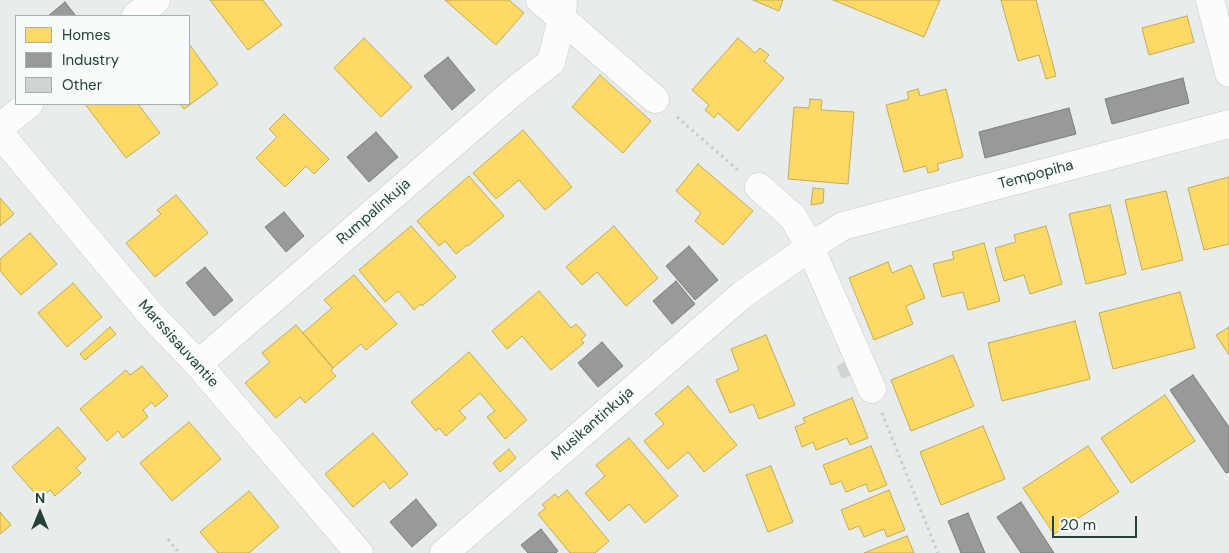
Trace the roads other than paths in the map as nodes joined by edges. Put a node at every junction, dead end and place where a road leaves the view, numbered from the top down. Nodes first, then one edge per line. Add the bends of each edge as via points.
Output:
1 (156, 0) edge
2 (540, 0) edge
3 (1210, 0) edge
4 (563, 9) edge
5 (137, 15) edge
6 (1229, 73) edge
7 (655, 98) road end
8 (28, 105) edge
9 (1229, 124) edge
10 (0, 127) edge
11 (0, 134) edge
12 (759, 187) road end
13 (810, 247) junction
14 (198, 364) junction
15 (872, 389) road end
16 (359, 553) edge
17 (444, 553) edge

1 - 5 street
2 - 4 street
3 - 6 street
4 - 7 street
4 - 14 street, Rumpalinkuja via 551,62
8 - 10 street
9 - 13 street, Tempopiha via 843,226
11 - 14 street, Marssisauvantie via 152,316
12 - 13 street via 793,217
13 - 15 street
13 - 17 street, Musikantinkuja via 742,295
14 - 16 street, Marssisauvantie

